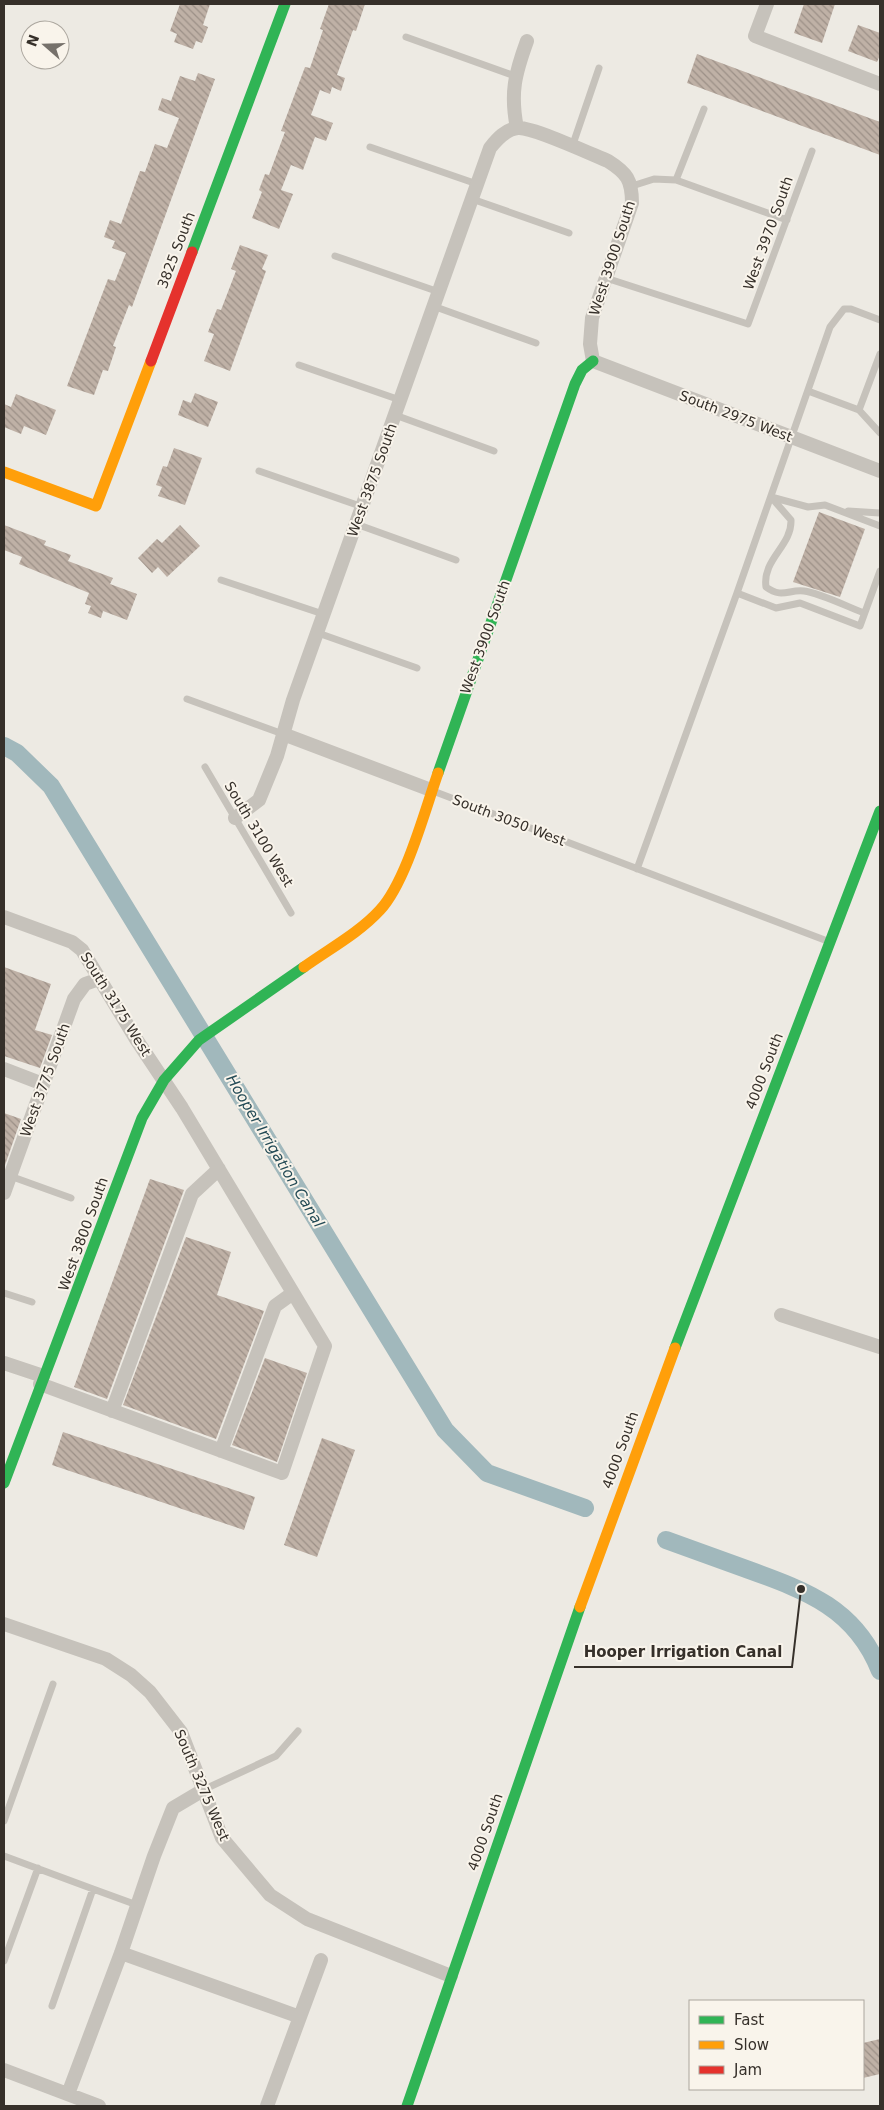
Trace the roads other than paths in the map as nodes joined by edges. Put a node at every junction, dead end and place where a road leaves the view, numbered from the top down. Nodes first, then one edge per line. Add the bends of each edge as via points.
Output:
1 (285, 4) edge
2 (767, 4) edge
3 (406, 37) dead end
4 (527, 41) dead end
5 (600, 68) dead end
6 (514, 76) junction
7 (880, 84) edge
8 (704, 108) dead end
9 (517, 128) junction
10 (370, 147) dead end
11 (572, 147) junction
12 (812, 151) dead end
13 (676, 180) junction
14 (478, 184) junction
15 (632, 186) junction
16 (472, 199) junction
17 (787, 220) junction
18 (570, 233) dead end
19 (334, 256) dead end
20 (606, 278) junction
21 (439, 292) junction
22 (434, 306) junction
23 (880, 320) edge
24 (536, 343) dead end
25 (880, 354) edge
26 (593, 361) junction
27 (299, 364) dead end
28 (808, 392) junction
29 (400, 400) junction
30 (859, 410) junction
31 (395, 415) junction
32 (880, 433) edge
33 (792, 438) junction
34 (494, 451) dead end
35 (259, 471) dead end
36 (880, 471) edge
37 (4, 472) edge
38 (771, 497) junction
39 (363, 507) junction
40 (841, 511) junction
41 (880, 514) edge
42 (356, 524) junction
43 (880, 526) edge
44 (456, 560) dead end
45 (880, 571) edge
46 (222, 580) dead end
47 (736, 593) junction
48 (323, 614) junction
49 (864, 614) junction
50 (318, 633) junction
51 (417, 668) dead end
52 (187, 699) dead end
53 (283, 734) junction
54 (205, 767) dead end
55 (431, 790) junction
56 (880, 811) edge
57 (235, 818) junction
58 (637, 868) junction
59 (292, 913) dead end
60 (4, 917) edge
61 (830, 942) junction
62 (99, 979) junction
63 (227, 1019) joint
64 (4, 1070) edge
65 (164, 1080) junction
66 (43, 1084) junction
67 (219, 1170) junction
68 (10, 1176) junction
69 (4, 1193) edge
70 (71, 1198) dead end
71 (4, 1293) edge
72 (294, 1293) junction
73 (32, 1302) dead end
74 (781, 1315) dead end
75 (880, 1347) edge
76 (4, 1362) edge
77 (41, 1380) junction
78 (112, 1411) junction
79 (221, 1451) junction
80 (4, 1484) edge
81 (4, 1624) edge
82 (53, 1684) dead end
83 (298, 1731) dead end
84 (205, 1789) junction
85 (4, 1821) edge
86 (4, 1856) edge
87 (38, 1868) junction
88 (93, 1890) junction
89 (137, 1905) junction
90 (121, 1953) junction
91 (321, 1960) dead end
92 (4, 1961) edge
93 (451, 1976) junction
94 (52, 2006) dead end
95 (300, 2017) junction
96 (4, 2070) edge
97 (68, 2094) junction
98 (99, 2106) edge
99 (268, 2106) edge
100 (407, 2106) edge

1 - 37 street, 3825 South via 96,506
2 - 7 street via 755,36
3 - 6 lane
4 - 6 street
5 - 11 lane
6 - 9 street via 513,109
8 - 13 lane
9 - 11 street via 526,128
9 - 14 street, West 3875 South via 502,135 490,148
10 - 14 lane
11 - 15 street via 620,168
12 - 17 lane, West 3970 South
13 - 15 lane via 654,179
13 - 17 lane
14 - 16 street, West 3875 South
15 - 20 street, West 3900 South via 632,203
16 - 18 lane
16 - 21 street, West 3875 South
17 - 20 lane, West 3970 South via 748,324
19 - 21 lane
20 - 26 street, West 3900 South via 592,318 590,344
21 - 22 street, West 3875 South
22 - 24 lane
22 - 29 street, West 3875 South
23 - 28 lane via 850,309 840,312 830,327
25 - 30 lane
26 - 33 street, South 2975 West
26 - 55 street, West 3900 South via 582,370 575,384
27 - 29 lane
28 - 30 lane
28 - 33 lane
29 - 31 street, West 3875 South
30 - 32 lane
31 - 34 lane
31 - 39 street, West 3875 South
33 - 36 street, South 2975 West
33 - 38 lane
35 - 39 lane
38 - 40 lane via 808,507 825,505
38 - 47 lane
38 - 49 lane via 791,520 791,529 768,565 764,576 766,587 773,593 803,591
39 - 42 street, West 3875 South
40 - 41 lane
40 - 43 lane
42 - 44 lane
42 - 48 street, West 3875 South
45 - 49 lane
46 - 48 lane
47 - 49 lane via 776,608 800,603 860,626
47 - 58 lane
48 - 50 street, West 3875 South
50 - 51 lane
50 - 53 street, West 3875 South
52 - 53 lane, South 3050 West
53 - 55 street, South 3050 West
53 - 57 street, West 3875 South via 259,800
54 - 57 lane, South 3100 West
55 - 58 lane, South 3050 West
55 - 63 street, West 3900 South via 403,870 381,908 354,932
56 - 61 street, 4000 South
57 - 59 lane, South 3100 West
58 - 61 lane, South 3050 West
60 - 62 street, South 3175 West via 72,942 82,950
61 - 93 street, 4000 South via 636,1449
62 - 65 street, South 3175 West
62 - 66 street, West 3775 South via 85,984 74,999
63 - 65 street, West 3800 South via 199,1040
64 - 66 street
65 - 67 street, South 3175 West
65 - 77 street, West 3800 South via 142,1118 84,1276
66 - 68 street, West 3775 South
67 - 72 street, South 3175 West
67 - 78 street via 192,1194
68 - 69 street, West 3775 South
68 - 70 lane
71 - 73 lane
72 - 79 street via 275,1306
72 - 79 street, South 3175 West via 325,1346 282,1473
74 - 75 street
76 - 77 street
77 - 78 street
77 - 80 street, West 3800 South
78 - 79 street
81 - 84 street, South 3275 West via 81,1649 131,1675 150,1692 181,1732
82 - 85 lane
83 - 84 lane via 276,1756
84 - 89 street via 173,1808
84 - 93 street, South 3275 West via 222,1838 270,1895 306,1919
86 - 87 lane
87 - 88 lane
87 - 92 lane
88 - 89 lane
88 - 94 lane
89 - 90 street
90 - 95 street
90 - 97 street
91 - 95 street
93 - 100 street, 4000 South
95 - 99 street
96 - 97 street
97 - 98 street

